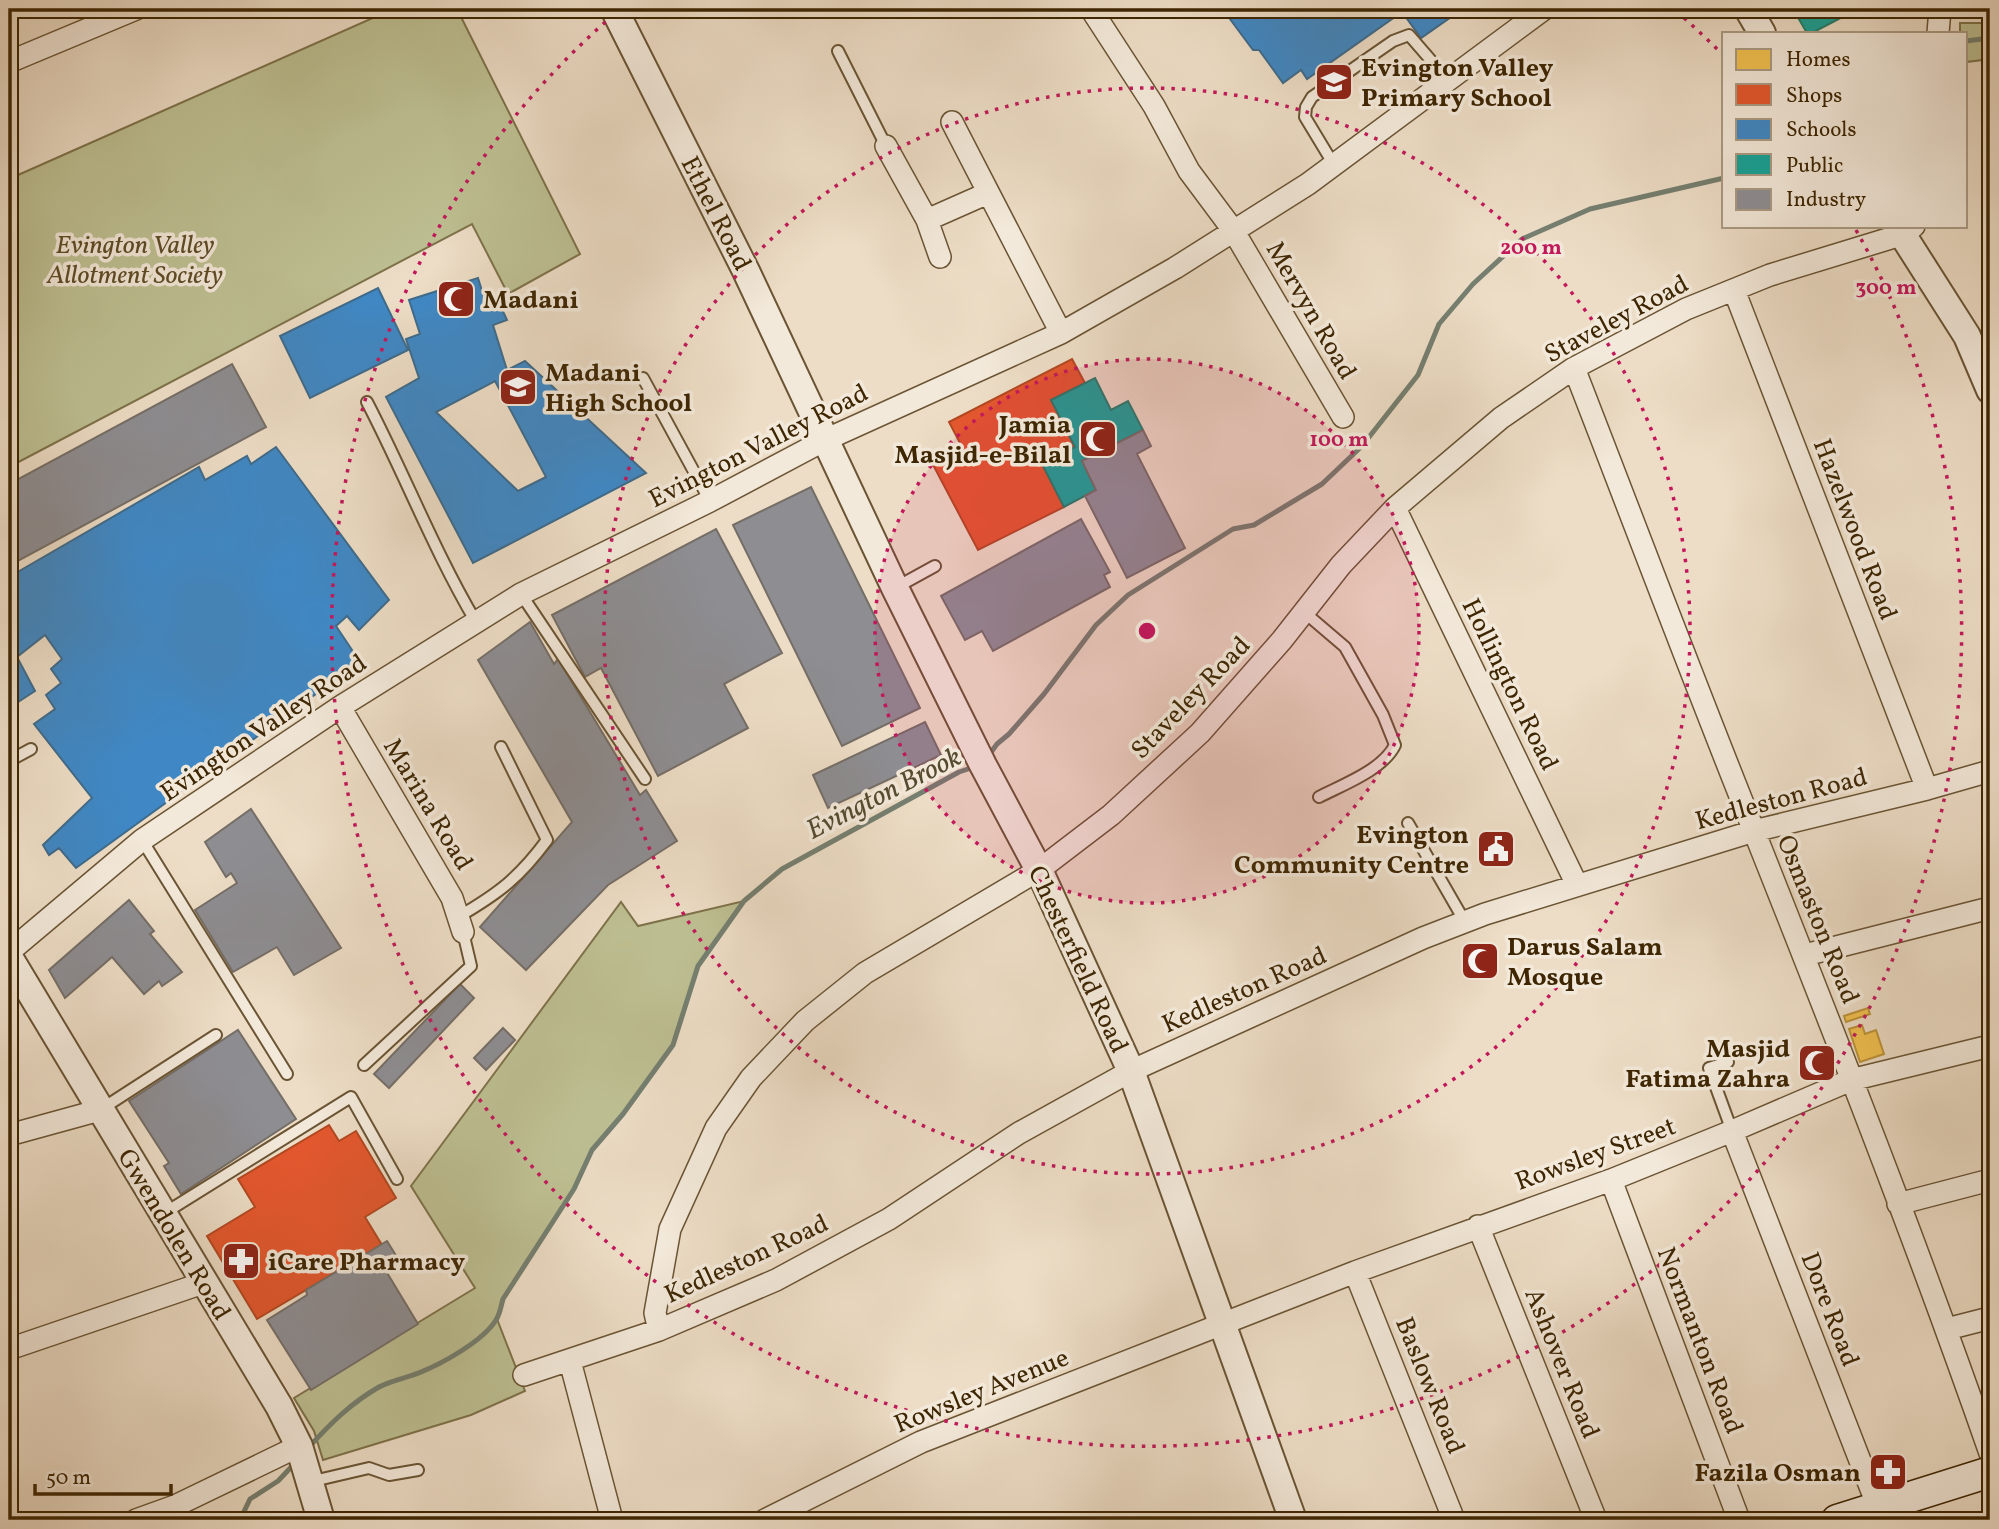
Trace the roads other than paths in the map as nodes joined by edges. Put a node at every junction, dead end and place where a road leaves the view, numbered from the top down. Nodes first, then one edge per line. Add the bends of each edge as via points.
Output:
1 (136, 9) edge
2 (616, 9) edge
3 (1091, 9) edge
4 (1545, 9) edge
5 (1748, 9) edge
6 (1940, 9) edge
7 (1761, 32) edge
8 (1938, 32) edge
9 (838, 51) dead end
10 (9, 62) edge
11 (1448, 80) junction
12 (952, 122) dead end
13 (886, 146) joint
14 (1334, 165) junction
15 (988, 193) junction
16 (927, 220) junction
17 (1905, 229) edge
18 (1233, 230) junction
19 (940, 257) dead end
20 (1734, 290) junction
21 (1061, 333) junction
22 (1574, 368) junction
23 (643, 378) dead end
24 (1988, 381) edge
25 (367, 402) dead end
26 (1343, 417) dead end
27 (820, 430) junction
28 (710, 501) junction
29 (1395, 508) junction
30 (935, 566) dead end
31 (895, 588) junction
32 (521, 594) junction
33 (1304, 612) junction
34 (476, 622) junction
35 (340, 708) junction
36 (501, 747) dead end
37 (32, 749) dead end
38 (9, 761) edge
39 (1990, 771) edge
40 (645, 779) dead end
41 (1927, 789) junction
42 (1319, 797) dead end
43 (1408, 822) dead end
44 (1754, 831) junction
45 (142, 841) junction
46 (1039, 870) junction
47 (1577, 885) junction
48 (1990, 908) edge
49 (1465, 922) junction
50 (461, 924) junction
51 (9, 954) edge
52 (1805, 955) junction
53 (216, 1035) dead end
54 (1990, 1045) edge
55 (1728, 1062) dead end
56 (364, 1065) dead end
57 (1131, 1071) junction
58 (287, 1074) dead end
59 (1851, 1080) junction
60 (100, 1110) junction
61 (1732, 1131) junction
62 (9, 1135) edge
63 (397, 1179) dead end
64 (1611, 1180) junction
65 (1990, 1180) edge
66 (1898, 1204) junction
67 (162, 1214) junction
68 (1478, 1226) junction
69 (1355, 1272) junction
70 (203, 1283) junction
71 (1990, 1318) edge
72 (1223, 1325) junction
73 (1947, 1329) junction
74 (659, 1330) junction
75 (9, 1349) edge
76 (570, 1361) junction
77 (524, 1375) dead end
78 (1990, 1453) edge
79 (303, 1460) junction
80 (418, 1469) dead end
81 (1990, 1472) edge
82 (1878, 1507) junction
83 (1289, 1519) edge
84 (136, 1520) edge
85 (321, 1520) edge
86 (612, 1520) edge
87 (765, 1520) edge
88 (1454, 1520) edge
89 (1596, 1520) edge
90 (1739, 1520) edge
91 (1837, 1520) edge

1 - 10 street
2 - 27 street, Ethel Road
3 - 18 street, Mervyn Road via 1154,106 1189,171
4 - 11 street, Evington Valley Road
5 - 7 street
6 - 8 street
9 - 13 lane
11 - 14 street, Evington Valley Road
11 - 14 lane via 1409,35 1393,41 1312,97 1305,117
12 - 15 street
13 - 16 street
14 - 18 street, Evington Valley Road
15 - 16 street
15 - 21 street
16 - 19 street
17 - 20 street, Staveley Road
17 - 24 street
18 - 21 street, Evington Valley Road
18 - 26 street, Mervyn Road
20 - 22 street, Staveley Road via 1686,309
20 - 41 street, Hazelwood Road
21 - 27 street, Evington Valley Road
22 - 29 street, Staveley Road via 1501,418
22 - 44 street, Osmaston Road
23 - 28 lane
25 - 34 lane
27 - 28 street, Evington Valley Road
27 - 31 street, Chesterfield Road
28 - 32 street, Evington Valley Road
29 - 33 street, Staveley Road
29 - 47 street, Hollington Road
30 - 31 lane
31 - 46 street, Chesterfield Road
32 - 34 street, Evington Valley Road
32 - 40 lane
33 - 42 lane via 1345,647 1395,745 1377,766
33 - 46 street, Staveley Road via 1200,733 1111,815
34 - 35 street, Evington Valley Road
35 - 45 street, Evington Valley Road
35 - 50 street, Marina Road via 452,898
36 - 50 lane via 547,840 524,870
37 - 38 lane
39 - 41 street, Kedleston Road
41 - 44 street, Kedleston Road
43 - 49 lane
44 - 47 street, Kedleston Road
44 - 52 street, Osmaston Road
45 - 51 street, Evington Valley Road
45 - 58 lane
46 - 57 street, Chesterfield Road
46 - 74 street, Staveley Road via 865,973 805,1021 751,1078 716,1128 670,1229 654,1313
47 - 49 street, Kedleston Road
48 - 52 street
49 - 57 street, Kedleston Road
50 - 56 lane via 471,966
51 - 60 street, Gwendolen Road
52 - 59 street, Osmaston Road
53 - 60 lane
54 - 59 street, Rowsley Street
55 - 61 lane via 1709,1068
57 - 72 street, Chesterfield Road
57 - 74 street, Kedleston Road via 1019,1133 889,1219 776,1280
59 - 61 street, Rowsley Street
59 - 66 street, Osmaston Road
60 - 62 street
60 - 67 street, Gwendolen Road
61 - 64 street, Rowsley Street
61 - 82 street, Dore Road
63 - 67 lane via 351,1097
64 - 68 street, Rowsley Street
64 - 90 street, Normanton Road
65 - 66 street
66 - 73 street, Osmaston Road
67 - 70 street, Gwendolen Road
68 - 69 street, Rowsley Street
68 - 89 street, Ashover Road
69 - 72 street, Rowsley Street
69 - 88 street, Baslow Road
70 - 75 street
70 - 79 street, Gwendolen Road via 279,1406
71 - 73 street
72 - 83 street, Chesterfield Road
72 - 87 street, Rowsley Avenue via 921,1441
73 - 78 street, Osmaston Road
74 - 76 street, Kedleston Road
76 - 77 street, Kedleston Road
76 - 86 street
79 - 80 lane via 389,1475
79 - 84 street
79 - 85 street, Gwendolen Road
81 - 82 main road
82 - 91 main road

